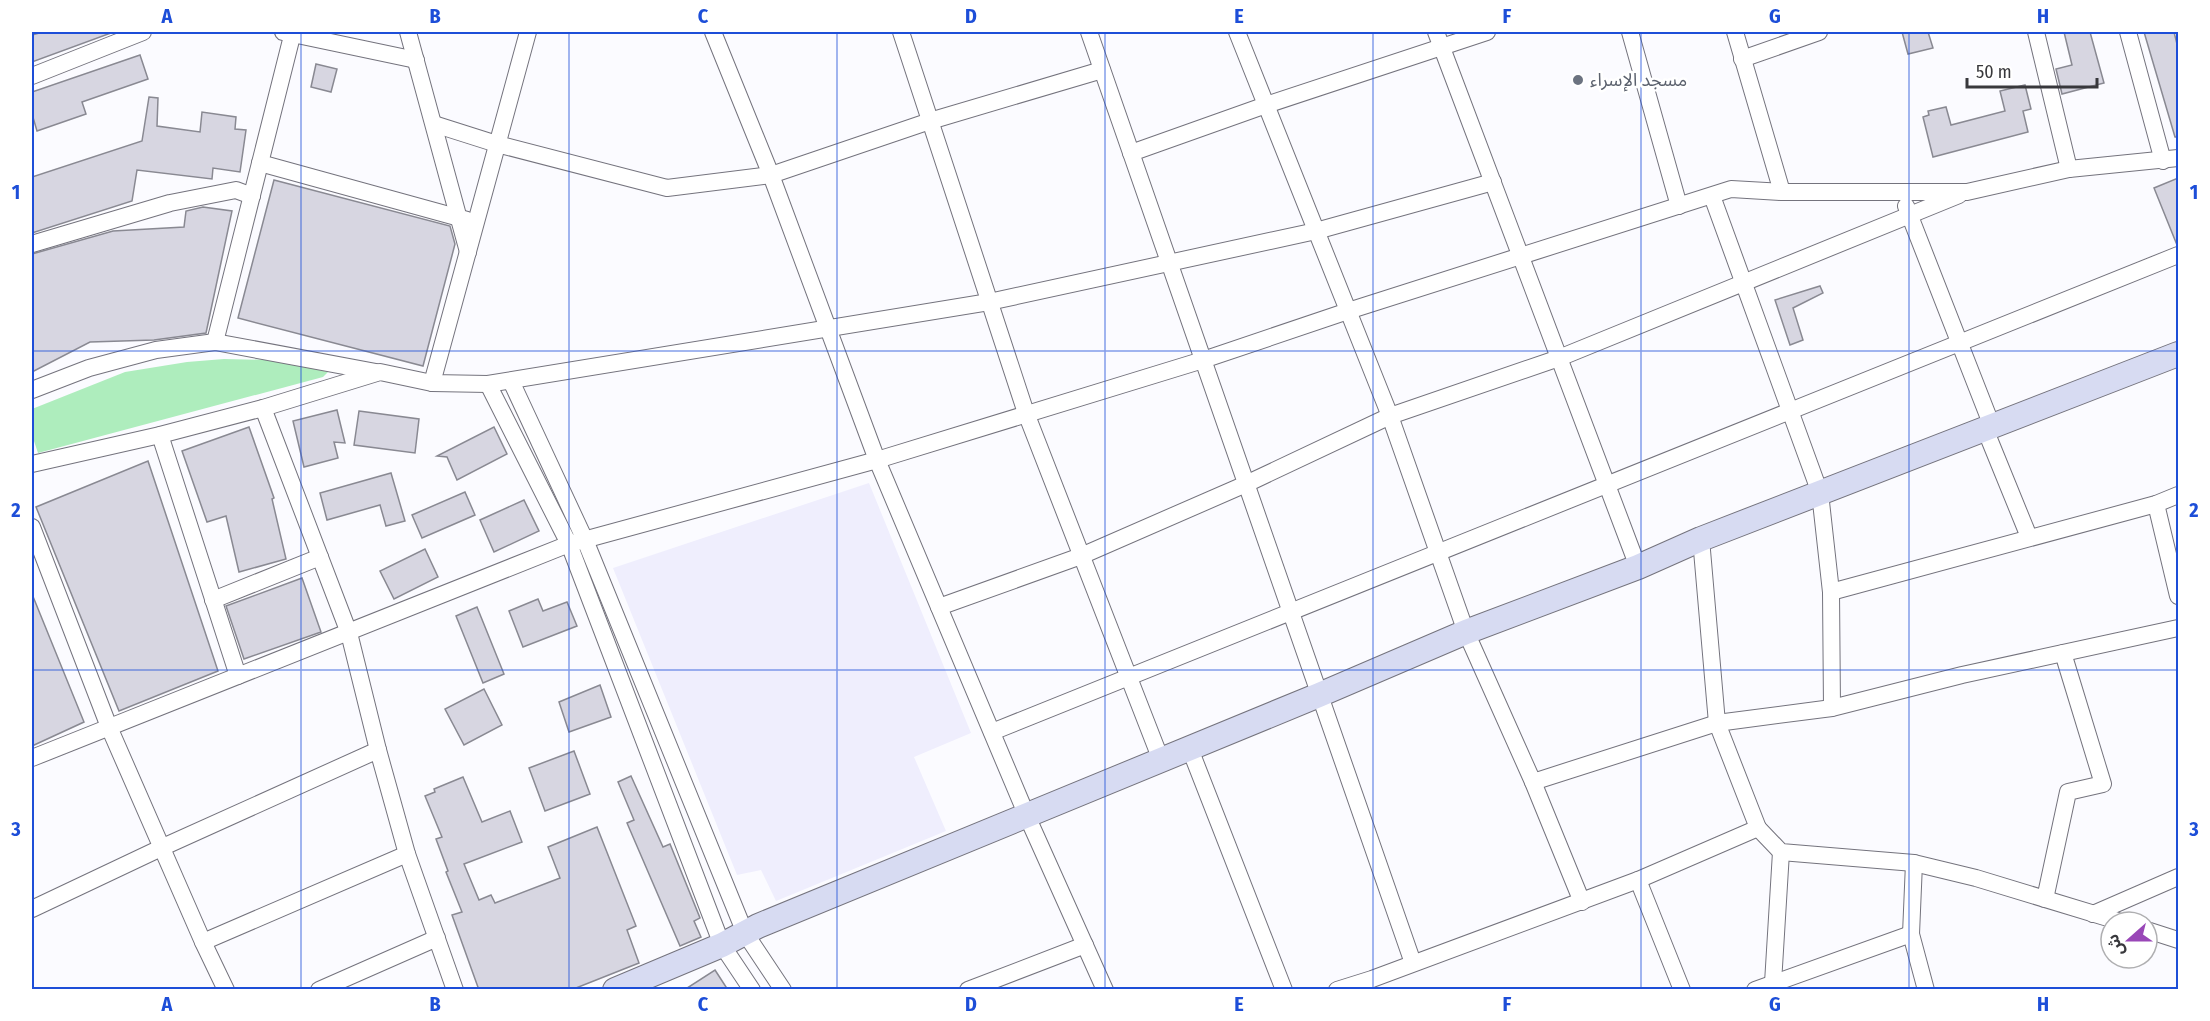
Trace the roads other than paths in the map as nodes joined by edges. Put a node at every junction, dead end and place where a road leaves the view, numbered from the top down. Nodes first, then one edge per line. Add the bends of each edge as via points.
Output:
1 (143, 32) edge
2 (289, 32) edge
3 (408, 32) edge
4 (528, 32) edge
5 (713, 32) edge
6 (901, 32) edge
7 (1089, 32) edge
8 (1237, 32) edge
9 (1487, 32) edge
10 (1630, 32) edge
11 (1735, 32) edge
12 (1820, 32) edge
13 (2036, 32) edge
14 (2128, 32) edge
15 (1439, 39) edge
16 (1742, 59) junction
17 (416, 60) junction
18 (1102, 70) junction
19 (32, 76) edge
20 (1266, 105) junction
21 (930, 121) junction
22 (434, 124) junction
23 (497, 144) junction
24 (1131, 153) junction
25 (2170, 159) edge
26 (260, 164) junction
27 (2068, 169) junction
28 (771, 175) junction
29 (1493, 182) junction
30 (1782, 192) junction
31 (1900, 192) junction
32 (1967, 192) junction
33 (1712, 195) junction
34 (252, 196) junction
35 (1679, 206) junction
36 (1910, 215) junction
37 (468, 220) junction
38 (1316, 231) junction
39 (32, 244) edge
40 (2178, 255) edge
41 (1521, 256) junction
42 (1170, 264) junction
43 (1744, 283) junction
44 (990, 302) junction
45 (1348, 311) junction
46 (827, 330) junction
47 (215, 342) junction
48 (1960, 343) junction
49 (2178, 354) edge
50 (1559, 358) junction
51 (1203, 360) junction
52 (380, 372) junction
53 (511, 381) junction
54 (432, 383) junction
55 (488, 384) junction
56 (32, 390) edge
57 (263, 408) junction
58 (1790, 411) junction
59 (1026, 413) junction
60 (1390, 416) junction
61 (1989, 427) junction
62 (160, 435) junction
63 (877, 460) junction
64 (32, 464) edge
65 (1246, 484) junction
66 (1607, 484) junction
67 (1820, 493) junction
68 (2178, 495) edge
69 (2156, 504) junction
70 (32, 527) edge
71 (2029, 537) junction
72 (1701, 539) junction
73 (577, 542) junction
74 (1438, 553) junction
75 (320, 556) junction
76 (1081, 556) junction
77 (1638, 567) junction
78 (1831, 592) junction
79 (2178, 596) edge
80 (213, 600) junction
81 (939, 607) junction
82 (1291, 612) junction
83 (2178, 628) edge
84 (1466, 632) junction
85 (349, 633) junction
86 (2062, 653) junction
87 (238, 676) junction
88 (1128, 676) junction
89 (1319, 695) junction
90 (1832, 708) junction
91 (1718, 723) junction
92 (109, 727) junction
93 (992, 732) junction
94 (1190, 749) junction
95 (378, 750) junction
96 (32, 758) edge
97 (1161, 760) junction
98 (1533, 782) junction
99 (1027, 816) junction
100 (1758, 828) junction
101 (163, 847) junction
102 (1781, 852) junction
103 (407, 854) junction
104 (1914, 863) junction
105 (2178, 876) edge
106 (1638, 880) junction
107 (2045, 899) junction
108 (1582, 902) junction
109 (32, 909) edge
110 (2093, 914) junction
111 (2099, 916) edge
112 (745, 933) junction
113 (1911, 934) junction
114 (2159, 934) edge
115 (437, 938) junction
116 (2178, 940) edge
117 (203, 942) junction
118 (722, 945) junction
119 (1085, 945) junction
120 (1413, 963) junction
121 (1773, 983) junction
122 (1373, 984) edge
123 (630, 986) edge
124 (226, 990) edge
125 (319, 990) edge
126 (454, 990) edge
127 (752, 990) edge
128 (783, 990) edge
129 (968, 990) edge
130 (1105, 990) edge
131 (1284, 990) edge
132 (1337, 990) edge
133 (1682, 990) edge
134 (1755, 990) edge
135 (1926, 990) edge

1 - 19 street
2 - 17 street
2 - 26 street
3 - 17 street
4 - 23 street
5 - 28 street
6 - 21 street
7 - 18 street
8 - 20 street
9 - 15 street
10 - 35 street
11 - 16 street
12 - 16 street
13 - 27 street
14 - 25 street
15 - 20 street
15 - 29 street
16 - 30 street
17 - 22 street
18 - 21 street
18 - 24 street
20 - 24 street
20 - 38 street
21 - 28 street
21 - 44 street
22 - 23 street
22 - 37 street
23 - 28 street via 667,188
23 - 37 street
24 - 42 street
25 - 27 street
26 - 34 street
26 - 37 street
27 - 32 street
28 - 46 street
29 - 38 street
29 - 41 street
30 - 31 street
30 - 33 street via 1731,189
31 - 32 street
31 - 36 street
32 - 36 street
33 - 35 street
33 - 43 street
34 - 39 street via 236,190 170,202
34 - 47 street
35 - 41 street
36 - 43 street
36 - 48 street
37 - 54 street via 468,252
38 - 42 street
38 - 45 street
40 - 48 street
41 - 45 street
41 - 50 street
42 - 44 street
42 - 51 street
43 - 50 street
43 - 58 street
44 - 46 street
44 - 59 street
45 - 51 street
45 - 60 street
46 - 53 street
46 - 63 street
47 - 52 street
47 - 56 street via 156,350 89,368
48 - 58 street
48 - 61 street
49 - 61 street
50 - 60 street
50 - 66 street
51 - 59 street
51 - 65 street
52 - 54 street
52 - 57 street
53 - 55 street
53 - 73 street
54 - 55 street
55 - 73 street
57 - 62 street
57 - 75 street
58 - 66 street
58 - 67 street
59 - 63 street
59 - 76 street
60 - 65 street
60 - 74 street
61 - 67 street
61 - 71 street
62 - 64 street
62 - 80 street
63 - 73 street
63 - 81 street
65 - 76 street
65 - 82 street
66 - 74 street
66 - 77 street
67 - 72 street
67 - 78 street
68 - 69 street
69 - 71 street
69 - 79 street
70 - 92 street
71 - 78 street
72 - 77 street
72 - 91 street
73 - 85 street
73 - 112 street
73 - 118 street
74 - 82 street
74 - 84 street
75 - 80 street
75 - 85 street
76 - 81 street
76 - 88 street
77 - 84 street
78 - 90 street
80 - 87 street
81 - 93 street
82 - 88 street
82 - 89 street
83 - 86 street
84 - 89 street
84 - 98 street
85 - 87 street
85 - 95 street
86 - 90 street
86 - 107 street via 2103,784 2068,792
87 - 92 street
88 - 93 street
88 - 97 street
89 - 94 street
89 - 120 street
90 - 91 street
91 - 98 street
91 - 100 street
92 - 96 street
92 - 101 street
93 - 99 street
94 - 97 street
94 - 131 street
95 - 101 street
95 - 103 street
97 - 99 street
98 - 108 street
99 - 112 street
99 - 119 street
100 - 102 street
100 - 106 street
101 - 109 street
101 - 117 street
102 - 104 street
102 - 121 street
103 - 115 street
103 - 117 street
104 - 107 street
104 - 113 street
105 - 110 street
106 - 108 street
106 - 133 street
107 - 110 street
108 - 120 street
110 - 111 street
112 - 118 street
112 - 128 street
113 - 121 street
113 - 135 street
114 - 116 street
115 - 125 street
115 - 126 street
117 - 124 street
118 - 123 street
118 - 127 street
119 - 129 street
119 - 130 street
120 - 122 street
121 - 134 street
122 - 132 street

